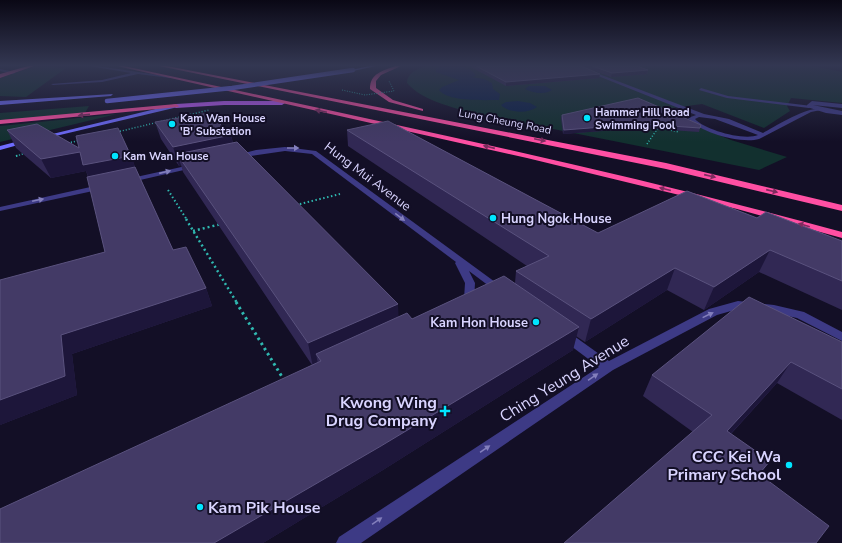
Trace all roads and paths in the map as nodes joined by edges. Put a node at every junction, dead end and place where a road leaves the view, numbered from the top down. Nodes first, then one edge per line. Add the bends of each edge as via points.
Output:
1 (146, 91) edge
2 (200, 91) edge
3 (237, 91) edge
4 (288, 91) edge
5 (348, 91) edge
6 (376, 91) edge
7 (391, 91) edge
8 (640, 91) edge
9 (709, 91) edge
10 (0, 103) edge
11 (282, 103) junction
12 (176, 106) junction
13 (842, 106) edge
14 (0, 109) edge
15 (214, 109) dead end
16 (809, 109) junction
17 (842, 113) edge
18 (704, 116) junction
19 (0, 122) edge
20 (652, 128) edge
21 (658, 128) junction
22 (115, 132) edge
23 (501, 132) junction
24 (683, 133) edge
25 (763, 135) junction
26 (39, 138) edge
27 (85, 139) edge
28 (31, 140) edge
29 (649, 141) dead end
30 (62, 145) edge
31 (0, 148) edge
32 (31, 152) edge
33 (16, 156) edge
34 (224, 159) edge
35 (202, 164) edge
36 (158, 174) junction
37 (363, 188) junction
38 (293, 206) edge
39 (842, 208) edge
40 (0, 209) edge
41 (224, 223) edge
42 (193, 231) junction
43 (842, 235) edge
44 (459, 261) junction
45 (509, 296) edge
46 (455, 307) edge
47 (553, 327) edge
48 (842, 337) edge
49 (608, 367) junction
50 (287, 386) edge
51 (345, 543) edge

1 - 10 main road
2 - 14 main road, bridge
3 - 11 highway
4 - 23 highway, Lung Cheung Road
5 - 7 path, bridge via 364,95
6 - 23 highway via 391,101 411,108
8 - 18 street
9 - 16 street via 727,97
11 - 12 main road
43 -> 11 highway via 740,207 581,169
12 -> 19 highway
12 - 26 main road
13 - 16 street via 812,103
15 - 22 path, bridge
16 - 17 street
16 - 25 street
18 - 25 street via 721,119
18 - 25 street via 691,118 733,138 750,139
20 - 21 path
21 - 24 path
21 - 29 path
23 -> 39 highway, Lung Cheung Road via 666,166
27 - 30 path, bridge
28 - 31 main road
32 - 33 path, bridge
34 -> 37 street, Hung Mui Avenue via 261,151 300,148 314,152
36 -> 35 street
40 -> 36 street
36 - 42 path
37 - 38 path
37 -> 44 street, Hung Mui Avenue
41 - 42 path
42 - 50 path
44 - 45 street, Hung Mui Avenue
44 - 46 street via 470,283 469,301
47 - 49 street
49 -> 48 street, Ching Yeung Avenue via 713,312 738,305 800,315
51 -> 49 street, Ching Yeung Avenue

